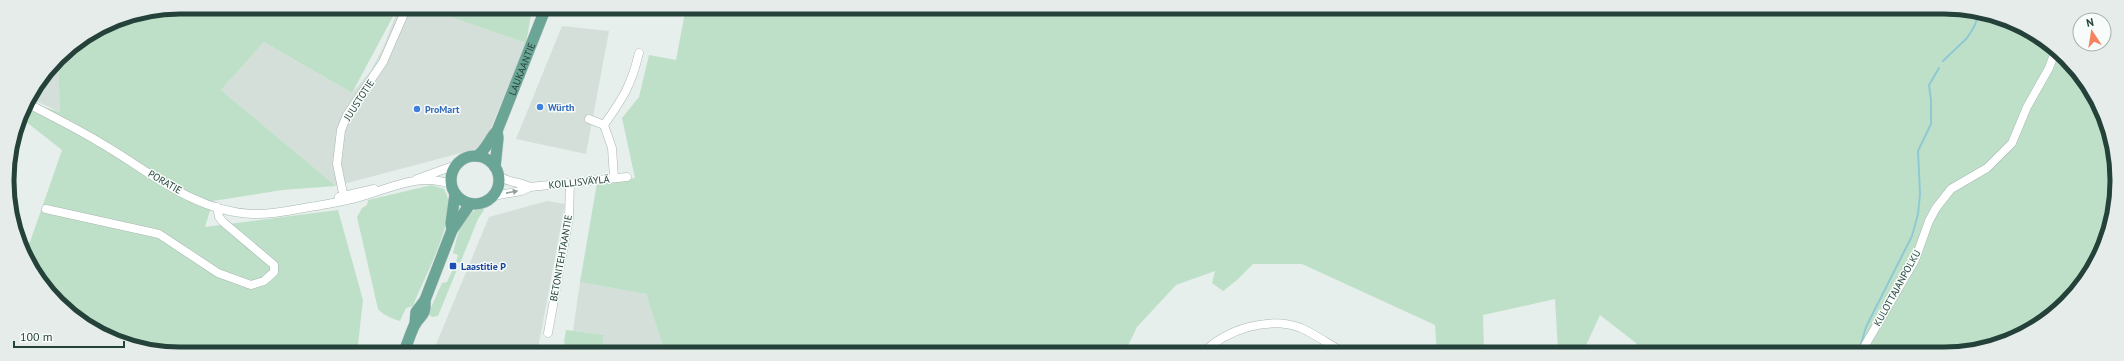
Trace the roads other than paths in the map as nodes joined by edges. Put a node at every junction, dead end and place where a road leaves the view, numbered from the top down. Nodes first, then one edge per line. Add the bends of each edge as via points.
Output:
1 (404, 14) edge
2 (543, 14) edge
3 (639, 53) dead end
4 (2054, 56) edge
5 (32, 106) edge
6 (589, 119) dead end
7 (604, 125) junction
8 (497, 131) junction
9 (477, 156) junction
10 (456, 165) junction
11 (497, 171) junction
12 (627, 177) dead end
13 (614, 178) junction
14 (415, 180) junction
15 (570, 183) junction
16 (389, 186) junction
17 (530, 187) junction
18 (453, 189) junction
19 (493, 196) junction
20 (344, 197) junction
21 (470, 204) junction
22 (316, 206) junction
23 (216, 208) junction
24 (46, 209) dead end
25 (452, 230) junction
26 (548, 333) dead end
27 (406, 347) edge
28 (1210, 347) edge
29 (1333, 347) edge
30 (1864, 347) edge

1 - 20 street, JUUSTOTIE via 383,62 347,115 341,130 337,164
2 - 8 main road, LAUKAANTIE
3 - 7 street via 627,91
4 - 30 street, KULOTTAJANPOLKU via 2012,143 1987,168 1951,189 1936,208 1915,260
5 - 23 street, PORATIE via 100,142 164,183
6 - 7 street
7 - 13 street via 612,148
8 - 9 main road, LAUKAANTIE via 483,152
8 - 11 main road, LAUKAANTIE
9 - 10 main road via 469,156
9 - 11 main road via 484,158
10 - 14 street, PORATIE
10 - 18 main road via 450,177
11 - 17 street, KOILLISVÄYLÄ via 511,182
11 - 19 main road via 498,187
12 - 13 street, KOILLISVÄYLÄ
13 - 15 street, KOILLISVÄYLÄ
14 - 16 street, PORATIE
14 - 18 street, PORATIE via 439,181
15 - 17 street, KOILLISVÄYLÄ
15 - 26 street, BETONITEHTAANTIE via 570,217
16 - 20 street, PORATIE
16 - 22 street, PORATIE via 364,196
19 -> 17 street, KOILLISVÄYLÄ
18 - 21 main road via 464,202
18 - 25 main road
19 - 21 main road via 483,203
20 - 22 street, PORATIE
21 - 25 main road
22 - 23 street, PORATIE via 283,213 253,214
23 - 24 street via 223,222 274,265 274,272 264,281 251,285 218,272 159,234
25 - 27 main road via 425,300 421,320 415,324
28 - 29 street via 1222,337 1262,324 1299,328

